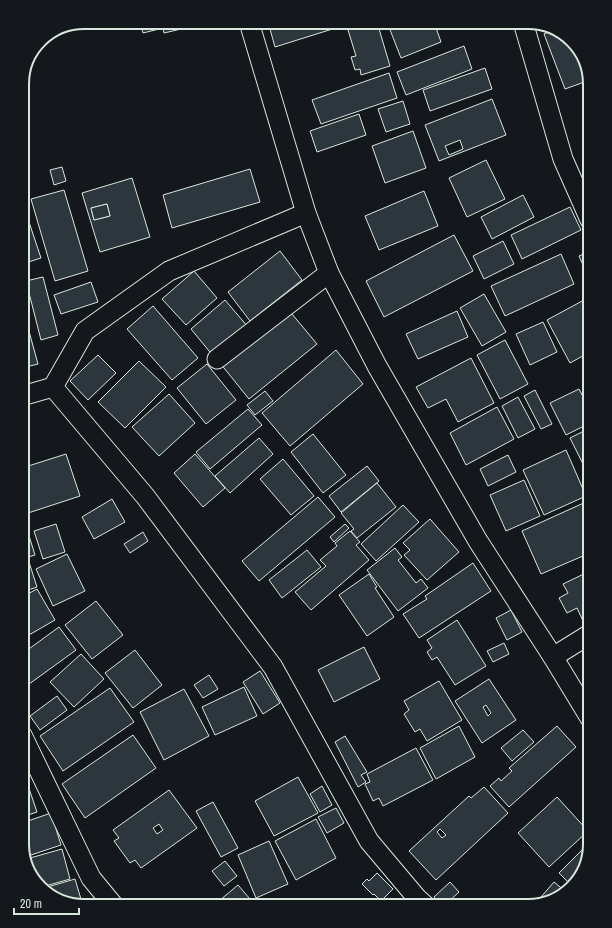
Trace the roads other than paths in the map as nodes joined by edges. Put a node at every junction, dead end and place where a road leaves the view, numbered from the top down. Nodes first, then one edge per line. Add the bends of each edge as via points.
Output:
1 (251, 29) edge
2 (526, 29) edge
3 (583, 204) edge
4 (306, 213) junction
5 (329, 273) junction
6 (217, 359) dead end
7 (53, 387) junction
8 (29, 394) edge
9 (583, 638) edge
10 (553, 657) junction
11 (583, 706) edge
12 (29, 750) edge
13 (108, 899) edge
14 (418, 899) edge

1 - 4 street
2 - 3 street via 563,159
4 - 5 street
4 - 7 street via 169,271 85,331
5 - 6 street
5 - 10 street via 377,366 478,541
7 - 8 street
7 - 14 street via 145,496 273,667 369,841
9 - 10 street
10 - 11 street
12 - 13 street via 91,878

